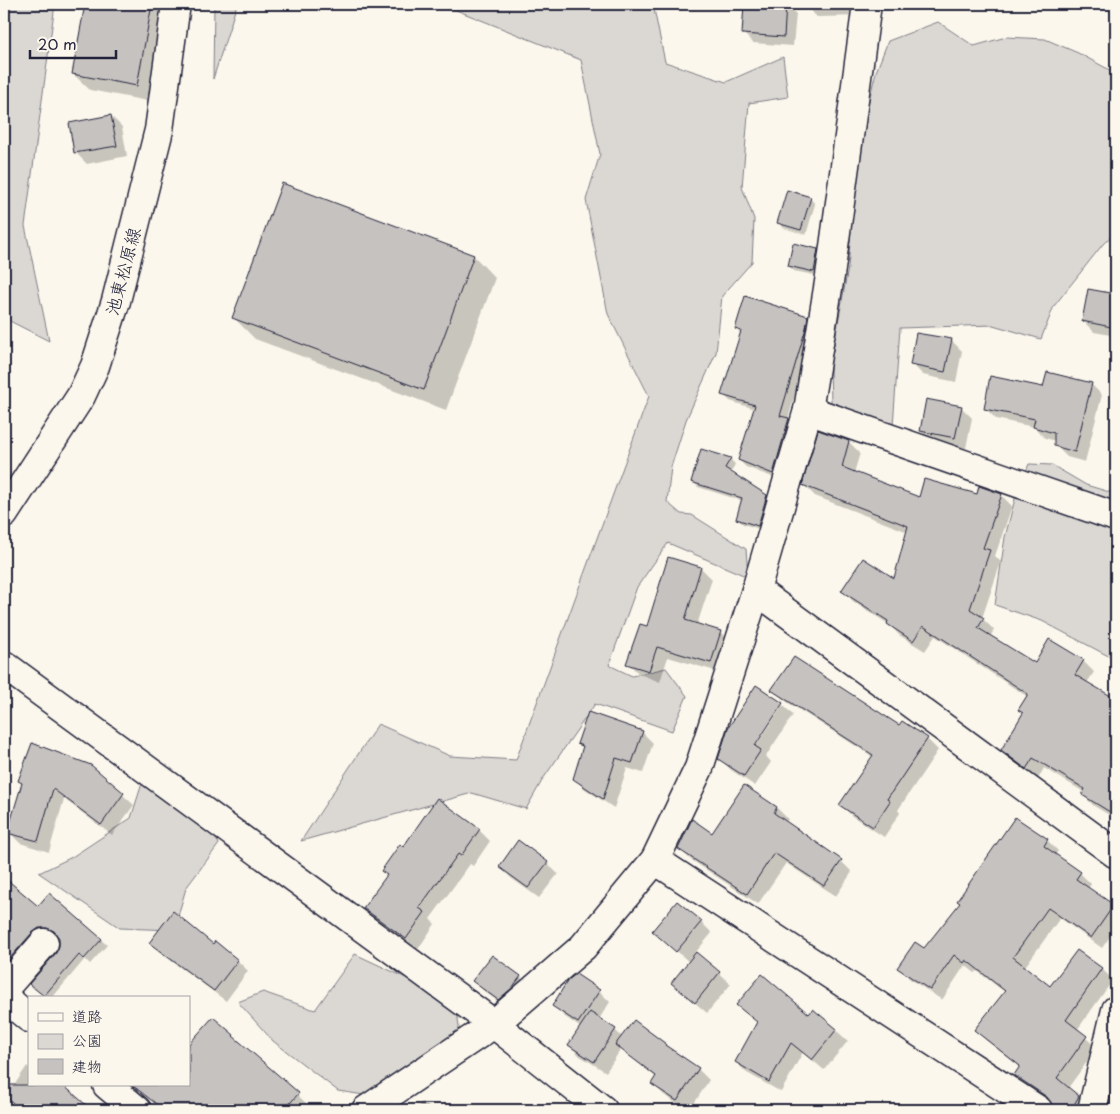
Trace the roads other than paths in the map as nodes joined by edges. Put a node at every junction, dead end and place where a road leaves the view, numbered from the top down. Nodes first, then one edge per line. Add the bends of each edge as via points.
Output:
1 (176, 4) edge
2 (867, 4) edge
3 (808, 410) junction
4 (4, 514) edge
5 (1116, 517) edge
6 (756, 590) junction
7 (4, 666) edge
8 (1116, 854) edge
9 (655, 860) junction
10 (44, 943) dead end
11 (4, 989) edge
12 (4, 997) edge
13 (1116, 1010) edge
14 (28, 1017) edge
15 (494, 1024) junction
16 (108, 1086) edge
17 (137, 1110) edge
18 (366, 1110) edge
19 (603, 1110) edge
20 (1038, 1110) edge
21 (1092, 1110) edge

1 - 4 street, 池東松原線 via 159,130 116,301 95,366 82,396
2 - 3 street via 830,276
3 - 5 street
3 - 6 street
6 - 8 street
6 - 9 street via 699,768
7 - 15 street
9 - 15 street via 583,946
9 - 20 street
10 - 11 street
12 - 14 street
13 - 21 street
15 - 18 street
15 - 19 street
16 - 17 street

